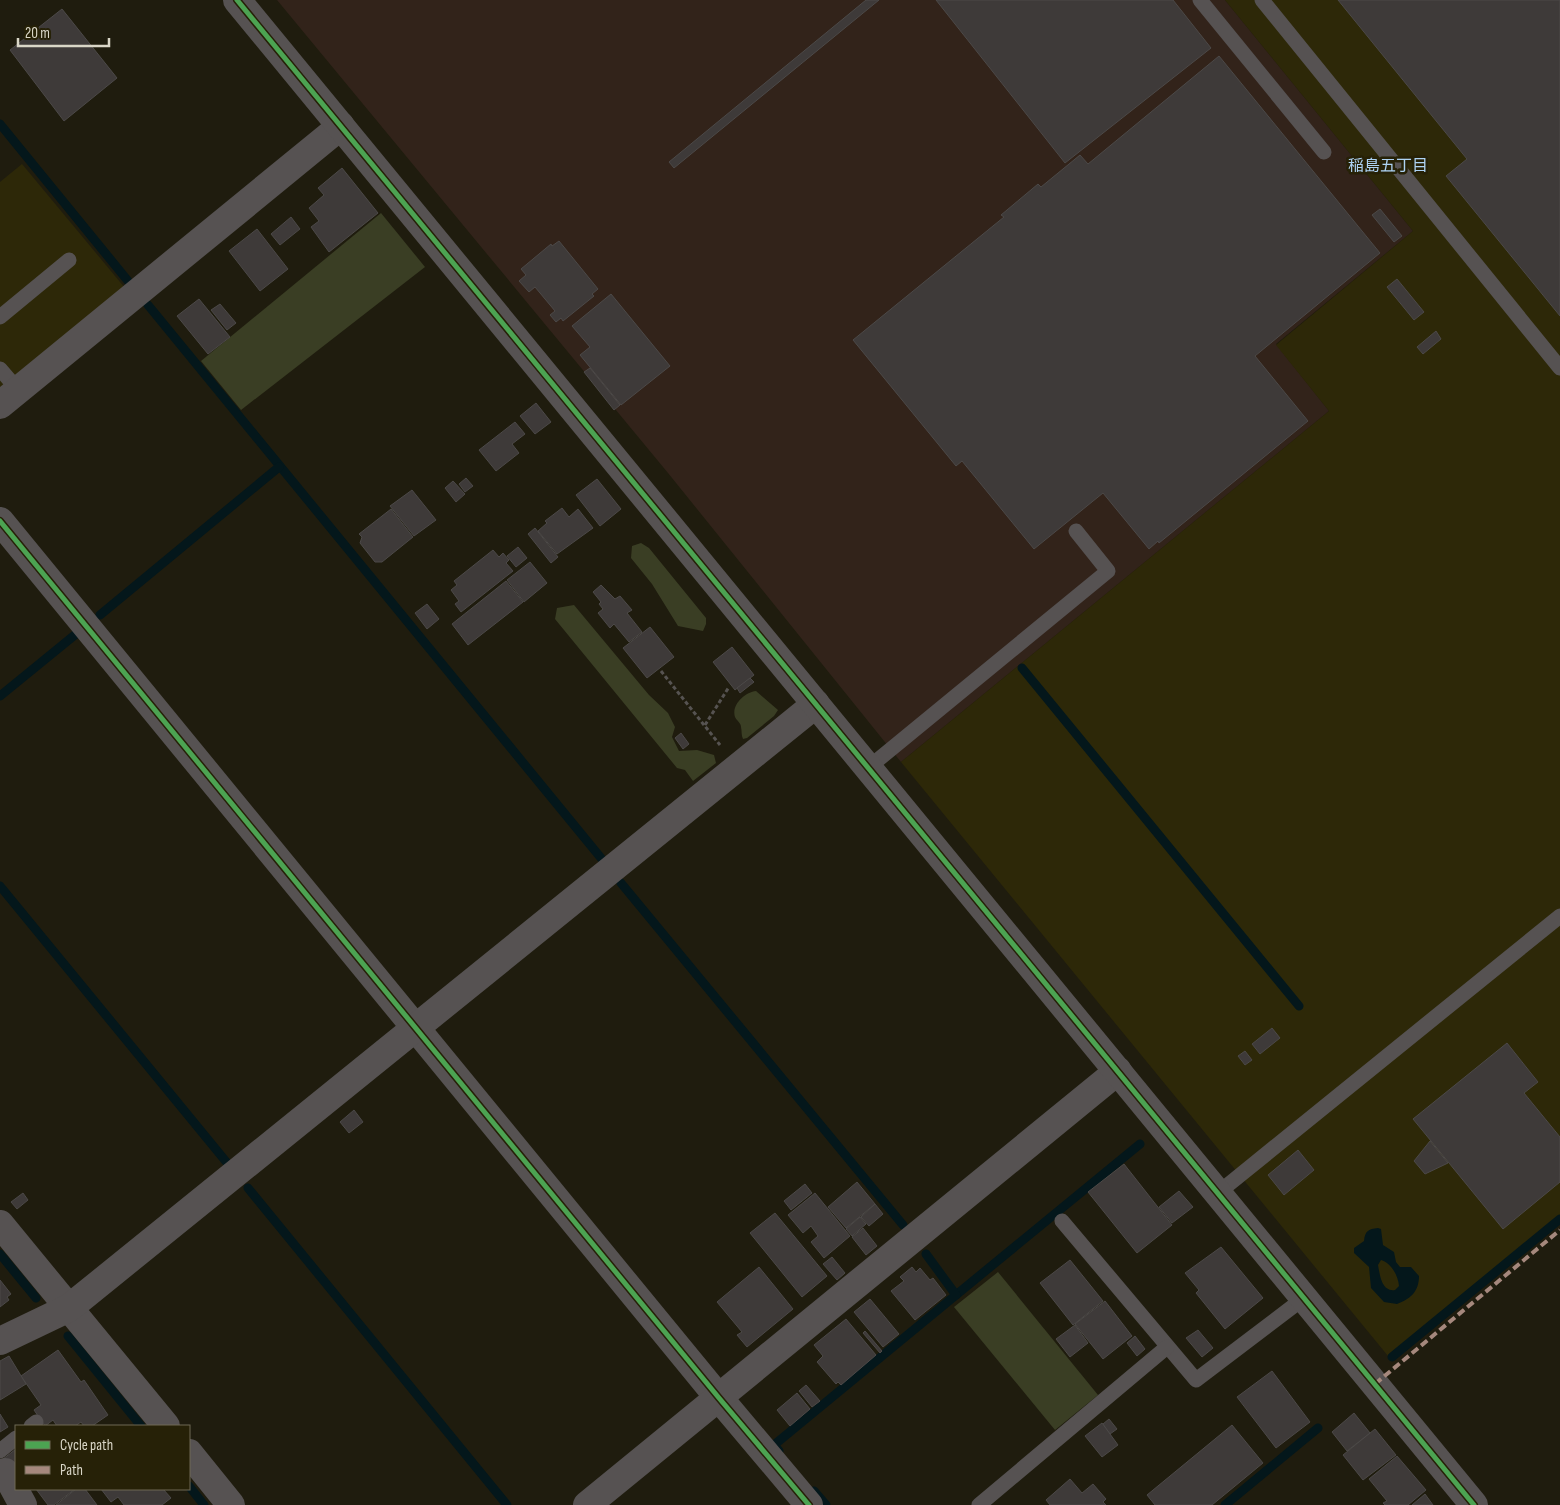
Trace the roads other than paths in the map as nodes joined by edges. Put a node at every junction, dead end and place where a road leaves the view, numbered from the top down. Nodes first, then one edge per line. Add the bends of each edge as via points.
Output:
1 (237, 0) edge
2 (1200, 0) edge
3 (1262, 0) edge
4 (341, 126) junction
5 (1324, 152) dead end
6 (69, 260) dead end
7 (0, 317) edge
8 (1560, 368) edge
9 (0, 369) edge
10 (9, 398) edge
11 (0, 521) edge
12 (1076, 531) dead end
13 (816, 704) junction
14 (868, 768) junction
15 (1560, 916) edge
16 (416, 1028) junction
17 (1118, 1071) junction
18 (1218, 1193) junction
19 (1062, 1221) dead end
20 (0, 1224) edge
21 (1304, 1298) junction
22 (69, 1308) junction
23 (0, 1341) edge
24 (1167, 1347) junction
25 (719, 1398) junction
26 (165, 1425) edge
27 (15, 1440) edge
28 (190, 1454) edge
29 (2, 1460) edge
30 (15, 1488) edge
31 (16, 1490) edge
32 (23, 1505) edge
33 (231, 1505) edge
34 (587, 1505) edge
35 (809, 1505) edge
36 (979, 1505) edge
37 (1474, 1505) edge

1 - 4 street
2 - 5 lane
3 - 8 lane
4 - 10 street
4 - 13 street
6 - 7 lane
9 - 10 lane
11 - 16 street
12 - 14 lane via 1108,571
13 - 14 street
13 - 16 street
14 - 17 street
15 - 18 lane
16 - 22 street
16 - 25 street
17 - 18 street
17 - 25 street
18 - 21 street
19 - 24 lane
20 - 22 street
21 - 24 lane via 1196,1380
21 - 37 street
22 - 23 street
22 - 26 street
24 - 36 lane
25 - 34 street
25 - 35 street
27 - 29 lane
28 - 33 street
29 - 30 street
31 - 32 street

